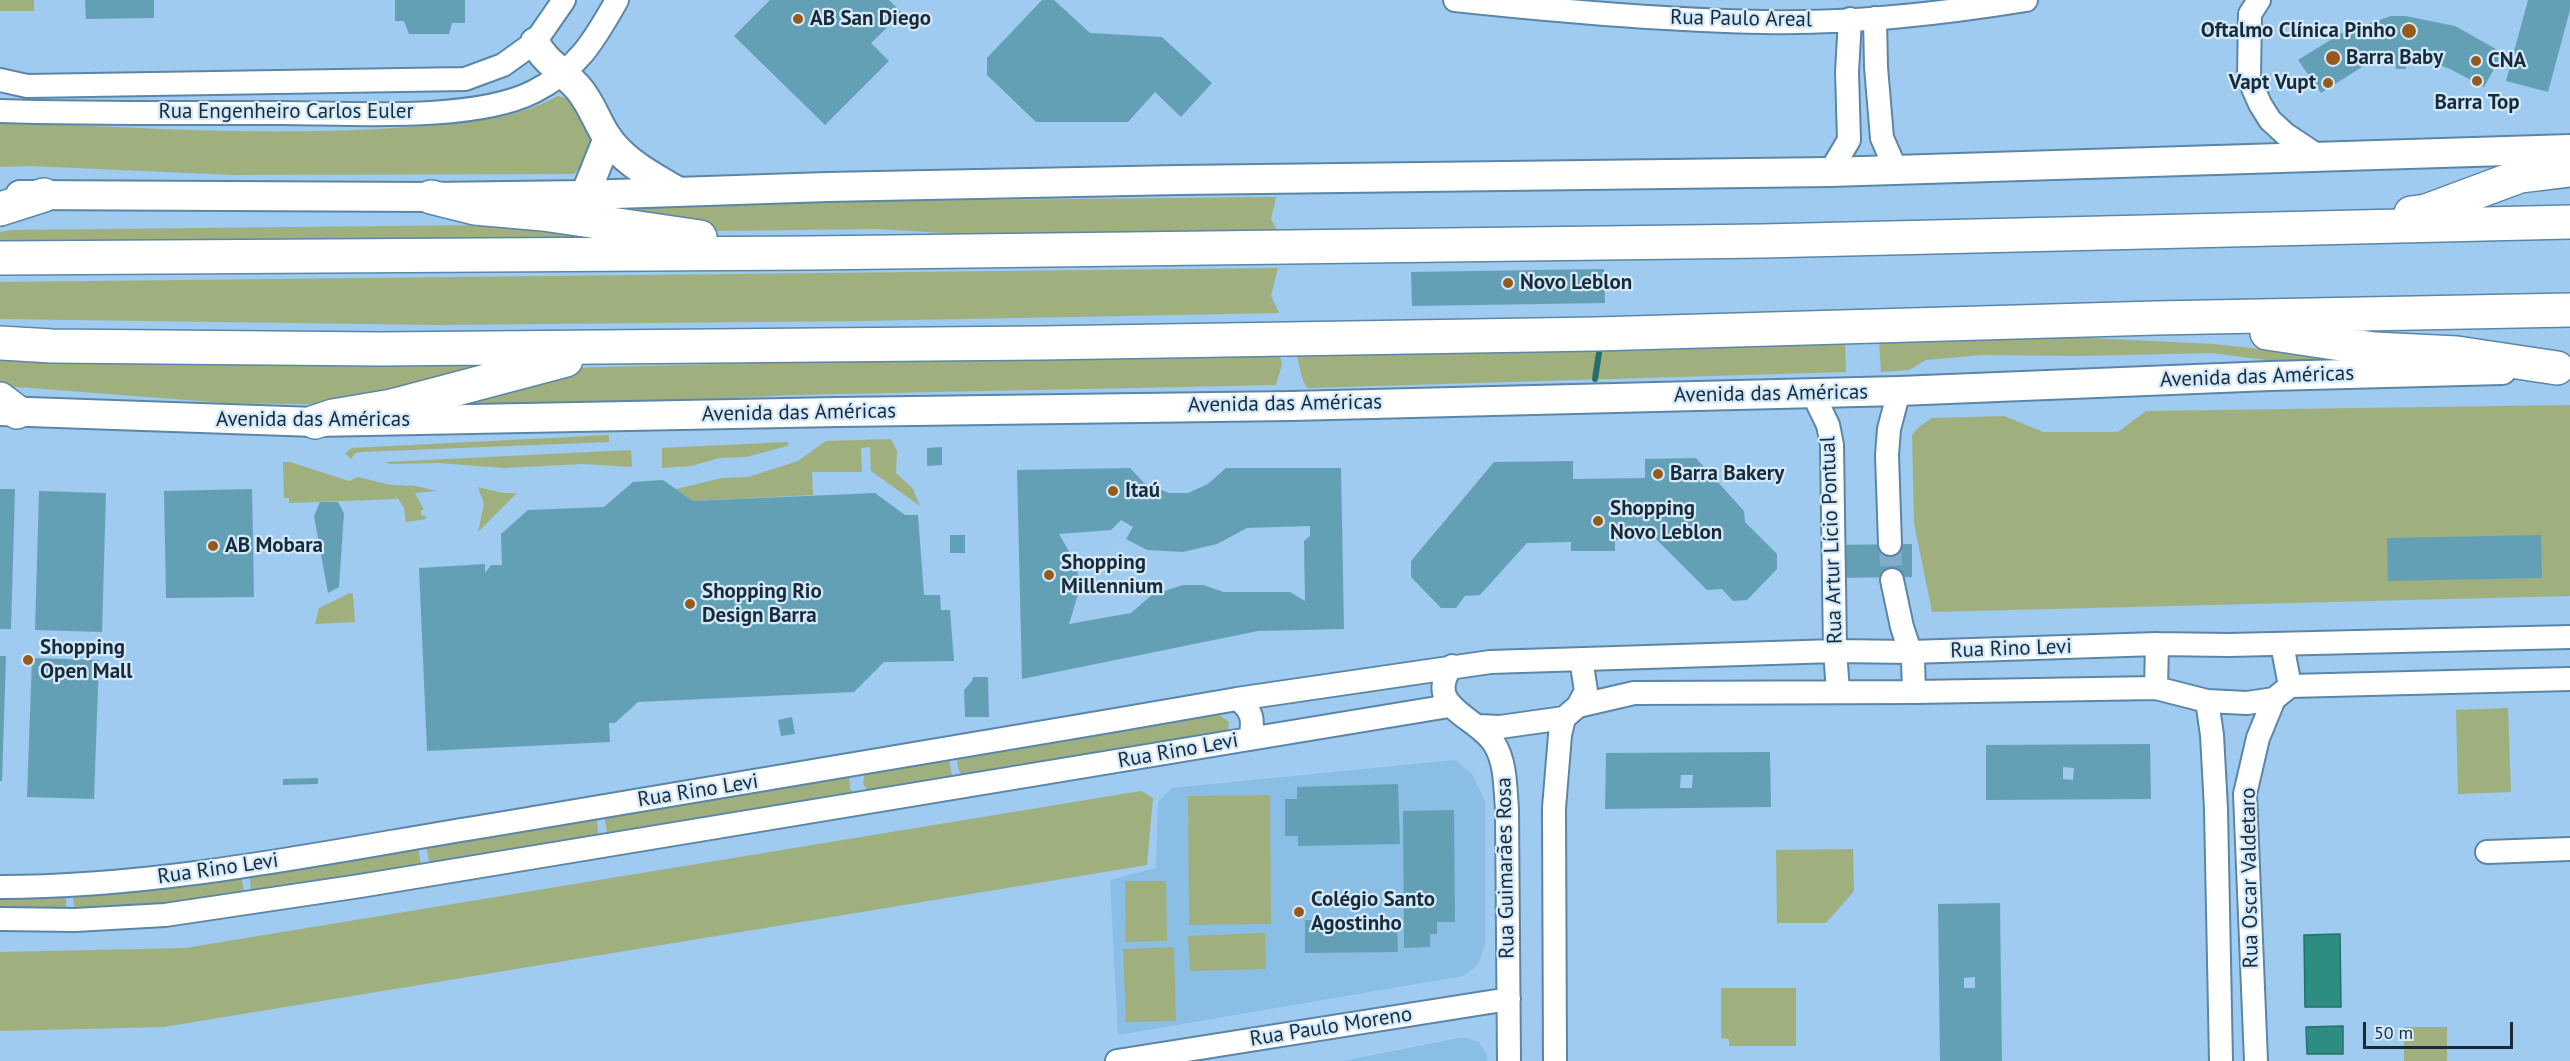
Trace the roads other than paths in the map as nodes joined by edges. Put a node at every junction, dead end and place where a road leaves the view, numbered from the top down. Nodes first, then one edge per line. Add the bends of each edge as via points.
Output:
1 (564, 0) edge
2 (617, 0) edge
3 (1455, 0) edge
4 (2026, 0) edge
5 (2259, 0) edge
6 (1875, 18) junction
7 (1850, 19) junction
8 (535, 42) junction
9 (565, 73) junction
10 (0, 80) edge
11 (0, 111) edge
12 (608, 138) junction
13 (2570, 149) edge
14 (2318, 156) junction
15 (1896, 170) junction
16 (2570, 170) edge
17 (1830, 172) junction
18 (677, 191) junction
19 (0, 195) edge
20 (44, 195) junction
21 (585, 195) junction
22 (431, 197) junction
23 (0, 210) edge
24 (2570, 222) edge
25 (2318, 226) junction
26 (810, 253) junction
27 (0, 258) edge
28 (2570, 310) edge
29 (2156, 318) junction
30 (0, 343) edge
31 (611, 348) junction
32 (2564, 368) edge
33 (1899, 391) junction
34 (1812, 392) junction
35 (6, 407) edge
36 (315, 422) junction
37 (1890, 544) tunnel mouth
38 (1892, 580) tunnel mouth
39 (2570, 638) edge
40 (2157, 644) junction
41 (2282, 644) junction
42 (1835, 651) junction
43 (1911, 652) junction
44 (1581, 659) junction
45 (1452, 666) junction
46 (2570, 679) edge
47 (2156, 688) junction
48 (1838, 691) junction
49 (1914, 692) junction
50 (2282, 692) junction
51 (1237, 699) junction
52 (2207, 701) junction
53 (1449, 706) junction
54 (1571, 712) junction
55 (1478, 726) junction
56 (1250, 739) junction
57 (857, 765) junction
58 (866, 803) junction
59 (2570, 849) edge
60 (2487, 852) dead end
61 (0, 887) edge
62 (0, 919) edge
63 (1509, 999) junction
64 (1117, 1061) edge
65 (1509, 1061) edge
66 (1555, 1061) edge
67 (2220, 1061) edge
68 (2256, 1061) edge

1 - 8 street
2 - 9 street, Rua Engenheiro Carlos Euler via 595,39
3 - 7 street, Rua Paulo Areal via 1569,13 1688,20
4 - 6 street, Rua Paulo Areal
5 - 14 street via 2250,14 2249,79 2270,120
6 - 7 street, Rua Paulo Areal
6 - 15 street via 1882,138
7 - 17 street via 1849,140
8 - 9 main road via 544,57
8 - 10 street, Rua Engenheiro Carlos Euler via 502,65 465,79 27,87
9 - 11 street, Rua Engenheiro Carlos Euler via 532,93 498,104 458,110
9 - 12 main road via 581,91
12 - 18 main road via 624,156
12 - 21 main road
13 - 14 main road
14 - 15 main road
15 - 17 main road
16 - 25 highway via 2520,176 2426,211 2345,215
17 - 18 main road
18 - 21 main road
19 - 20 main road
20 - 22 main road
20 - 23 highway
21 - 22 main road
22 - 26 highway via 475,208 708,238 779,241
24 - 25 highway
25 - 26 highway via 1940,238
26 - 27 highway
28 - 29 highway
29 - 31 highway via 1243,340
29 - 32 highway via 2193,329 2274,333 2374,349 2457,353
30 - 31 highway
31 - 36 highway via 392,406
32 - 33 main road, Avenida das Américas
33 - 34 main road, Avenida das Américas
33 - 37 street via 1888,429
34 - 36 main road, Avenida das Américas via 1291,406
34 - 42 street, Rua Artur Lício Pontual via 1828,425 1832,445
35 - 36 main road, Avenida das Américas
38 - 43 street
39 - 41 street, Rua Rino Levi
40 - 41 street, Rua Rino Levi
40 - 43 street, Rua Rino Levi
40 - 47 street
41 - 50 street
42 - 43 street, Rua Rino Levi
42 - 44 street, Rua Rino Levi
42 - 48 street, Rua Artur Lício Pontual
43 - 49 street
44 - 45 street, Rua Rino Levi
44 - 54 street via 1586,691
45 - 51 street, Rua Rino Levi
45 - 53 street via 1445,675 1444,687
46 - 50 street, Rua Rino Levi
47 - 49 street, Rua Rino Levi
47 - 52 street, Rua Rino Levi
48 - 49 street, Rua Rino Levi
48 - 54 street, Rua Rino Levi via 1634,693
50 - 52 street, Rua Rino Levi via 2247,703
50 - 68 street, Rua Oscar Valdetaro via 2258,738 2245,794
51 - 56 street, Rua Rino Levi via 1252,716
51 - 57 street, Rua Rino Levi
52 - 67 street, Rua Oscar Valdetaro via 2216,809
53 - 55 street, Rua Guimarães Rosa
53 - 56 street
54 - 55 street, Rua Rino Levi via 1500,727
54 - 66 street via 1560,735 1554,808
55 - 63 street, Rua Guimarães Rosa via 1495,744 1504,767
56 - 58 street, Rua Rino Levi
57 - 58 street via 857,785
57 - 61 street, Rua Rino Levi via 144,880 66,887
58 - 62 street, Rua Rino Levi via 165,915
59 - 60 street
63 - 64 street, Rua Paulo Moreno
63 - 65 street, Rua Guimarães Rosa

